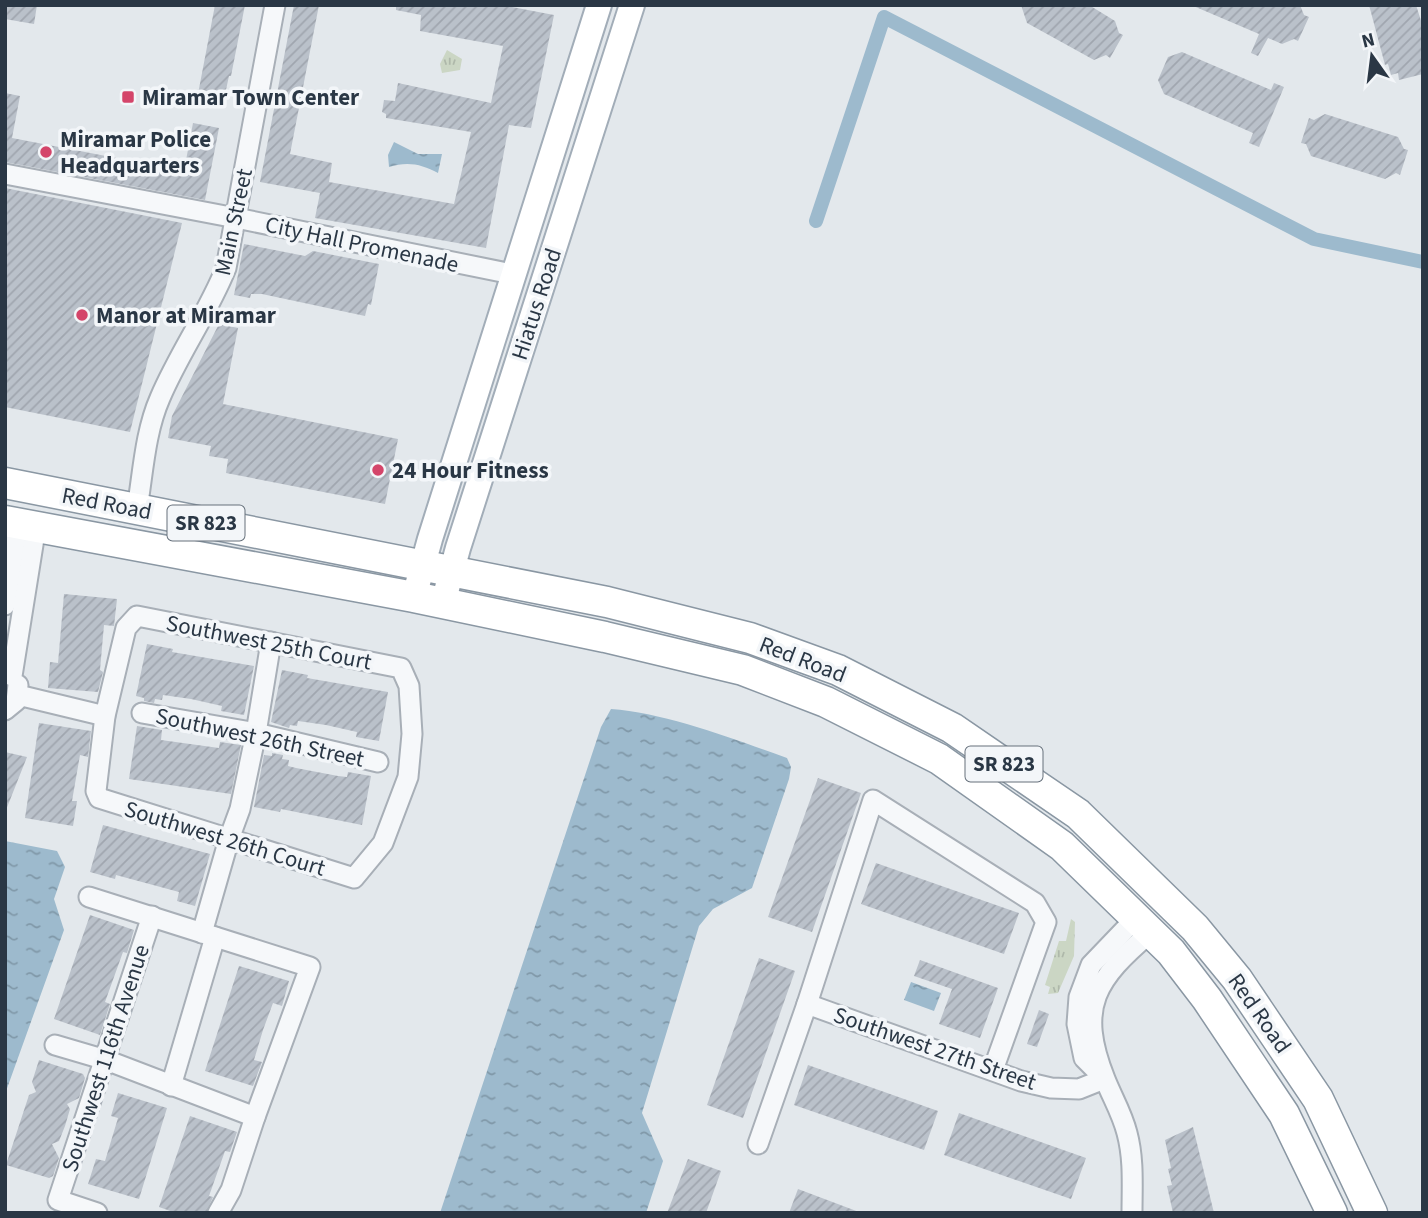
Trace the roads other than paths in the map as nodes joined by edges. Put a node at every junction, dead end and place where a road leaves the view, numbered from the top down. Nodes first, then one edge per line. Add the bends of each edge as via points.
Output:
1 (275, 5) edge
2 (594, 6) edge
3 (631, 10) edge
4 (5, 174) edge
5 (236, 218) junction
6 (512, 274) junction
7 (5, 483) edge
8 (137, 509) junction
9 (20, 524) edge
10 (421, 566) junction
11 (451, 572) junction
12 (414, 597) junction
13 (443, 603) junction
14 (5, 605) edge
15 (271, 642) junction
16 (10, 688) edge
17 (142, 713) dead end
18 (105, 716) junction
19 (256, 733) junction
20 (378, 762) dead end
21 (1003, 805) junction
22 (229, 839) junction
23 (354, 878) joint
24 (1162, 896) junction
25 (89, 897) dead end
26 (152, 916) junction
27 (1143, 925) junction
28 (209, 935) junction
29 (807, 1003) junction
30 (55, 1045) dead end
31 (1292, 1059) junction
32 (106, 1060) junction
33 (993, 1070) junction
34 (1104, 1079) junction
35 (172, 1086) junction
36 (255, 1117) junction
37 (758, 1144) dead end
38 (97, 1213) edge
39 (218, 1213) edge
40 (1132, 1213) edge
41 (1332, 1213) edge
42 (1372, 1213) edge

1 - 5 street, Main Street
2 - 3 street
2 - 6 main road, Hiatus Road
3 - 11 main road, Hiatus Road
4 - 5 street, City Hall Promenade
5 - 6 street, City Hall Promenade
5 - 8 street, Main Street via 217,291 152,420
6 - 10 main road, Hiatus Road
7 - 8 highway, Red Road / SR 823
8 - 10 highway, Red Road / SR 823
9 - 12 highway, Red Road / SR 823
9 - 14 street
9 - 16 street
10 - 11 highway, Red Road / SR 823
10 - 12 main road, Hiatus Road
11 - 13 main road, Hiatus Road
11 - 24 highway, Red Road / SR 823 via 607,602 750,638 838,670 952,728 1079,814
12 - 13 highway, Red Road / SR 823
13 - 21 highway, Red Road / SR 823 via 743,670 826,702 939,760
15 - 18 street, Southwest 25th Court via 137,616 126,628
15 - 19 street
15 - 23 street, Southwest 25th Court via 401,668 409,686 412,734 408,777 383,843
16 - 18 street
17 - 19 street, Southwest 26th Street
18 - 22 street, Southwest 26th Court via 96,791 99,798
19 - 20 street, Southwest 26th Street
19 - 22 street
21 - 24 highway via 1038,811 1130,888
21 - 27 highway, Red Road / SR 823 via 1062,846
22 - 23 street, Southwest 26th Court
22 - 28 street
24 - 31 highway, Red Road / SR 823 via 1237,979
25 - 26 street
26 - 28 street
26 - 32 street, Southwest 116th Avenue
27 - 31 highway via 1188,943 1267,1048
27 - 34 street via 1091,965 1079,997 1077,1024 1084,1058
27 - 41 highway, Red Road / SR 823 via 1171,952 1207,999 1271,1093
28 - 35 street
28 - 36 street via 310,967
29 - 33 street, Southwest 27th Street
29 - 33 street via 873,800 1035,904 1046,922
29 - 37 street
30 - 32 street
31 - 42 highway, Red Road / SR 823 via 1320,1102
32 - 35 street
32 - 38 street, Southwest 116th Avenue via 58,1200
33 - 34 street, Southwest 27th Street via 1051,1088 1079,1089
34 - 40 street via 1128,1135
35 - 36 street
36 - 39 street via 231,1190

